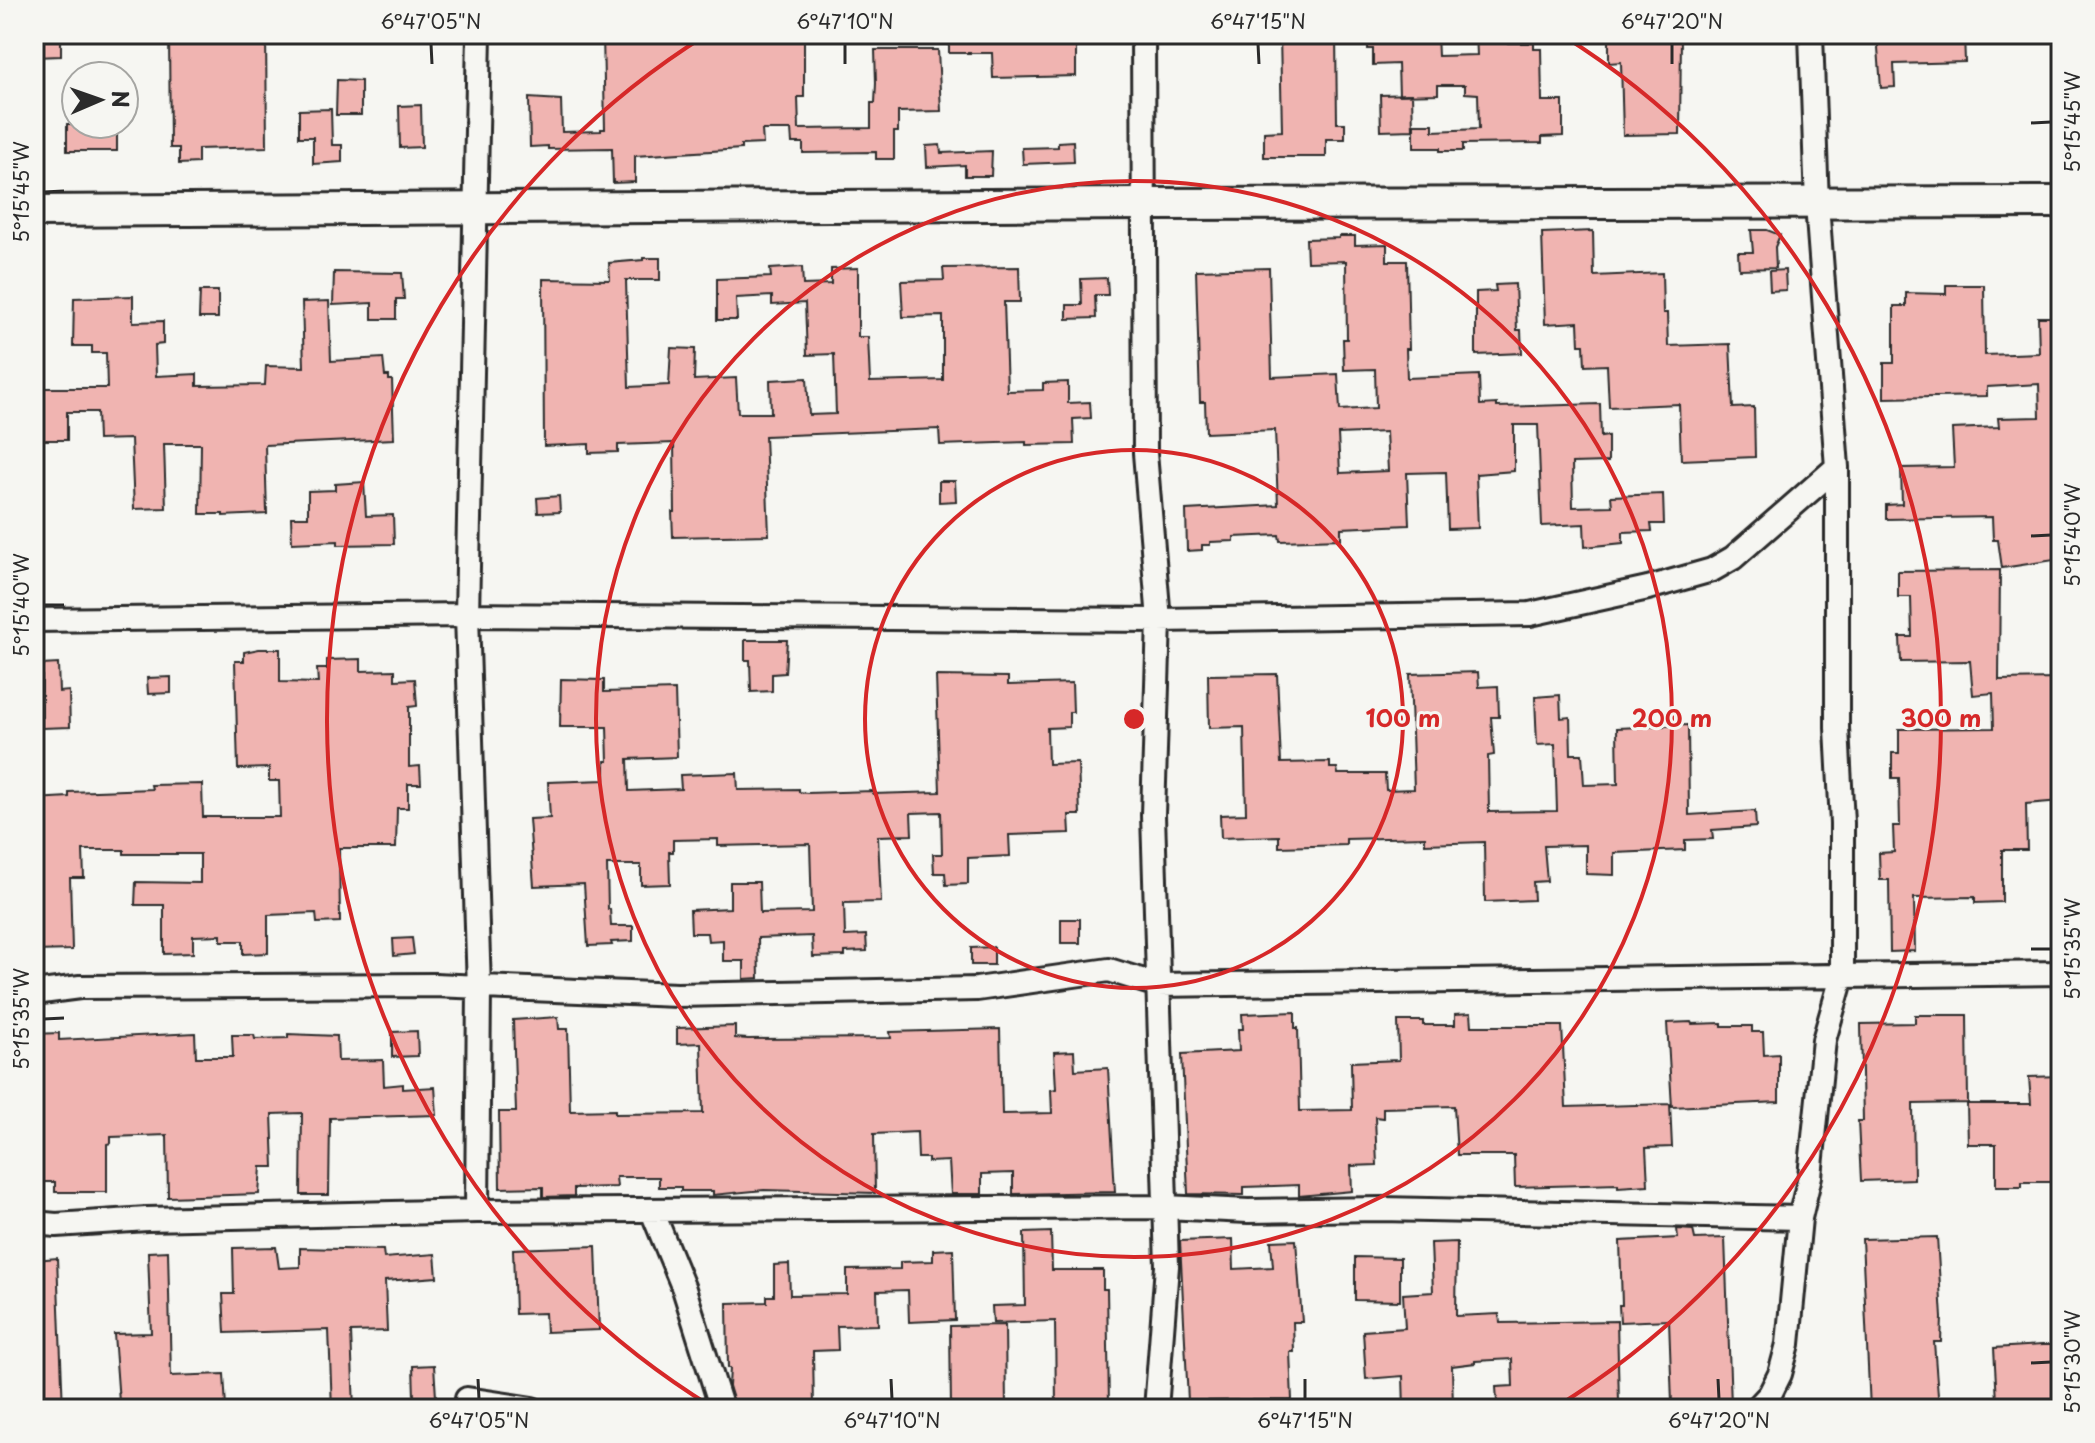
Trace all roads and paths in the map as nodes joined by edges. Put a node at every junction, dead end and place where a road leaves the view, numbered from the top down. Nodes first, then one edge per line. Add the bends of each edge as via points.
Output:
1 (479, 34) edge
2 (1143, 34) edge
3 (1811, 34) edge
4 (2061, 202) edge
5 (1145, 204) junction
6 (1817, 205) junction
7 (475, 209) junction
8 (34, 211) edge
9 (1837, 467) junction
10 (467, 615) junction
11 (34, 620) edge
12 (1159, 620) junction
13 (2061, 973) edge
14 (1842, 977) junction
15 (1157, 985) junction
16 (479, 989) junction
17 (34, 993) edge
18 (1165, 1207) junction
19 (477, 1211) junction
20 (652, 1211) junction
21 (1800, 1218) junction
22 (34, 1223) edge
23 (467, 1399) dead end
24 (532, 1409) edge
25 (722, 1409) edge
26 (1156, 1409) edge
27 (1756, 1409) edge

1 - 7 street
2 - 5 street
3 - 6 street
4 - 6 street
5 - 6 street
5 - 7 street
5 - 12 street via 1145,453
6 - 9 street
7 - 8 street
7 - 10 street
9 - 12 street via 1733,558 1712,570 1648,588 1530,614
9 - 14 street
10 - 11 street
10 - 12 street
10 - 16 street
12 - 15 street via 1153,815
13 - 14 street
14 - 15 street
14 - 21 street via 1824,1040 1810,1176
15 - 16 street via 1109,970 977,989 677,995
15 - 18 street
16 - 17 street via 80,987
16 - 19 street
18 - 20 street
18 - 21 street
18 - 26 street via 1167,1266
19 - 20 street
19 - 22 street
20 - 25 street via 684,1289
21 - 27 street via 1788,1344 1780,1374
23 - 24 street

